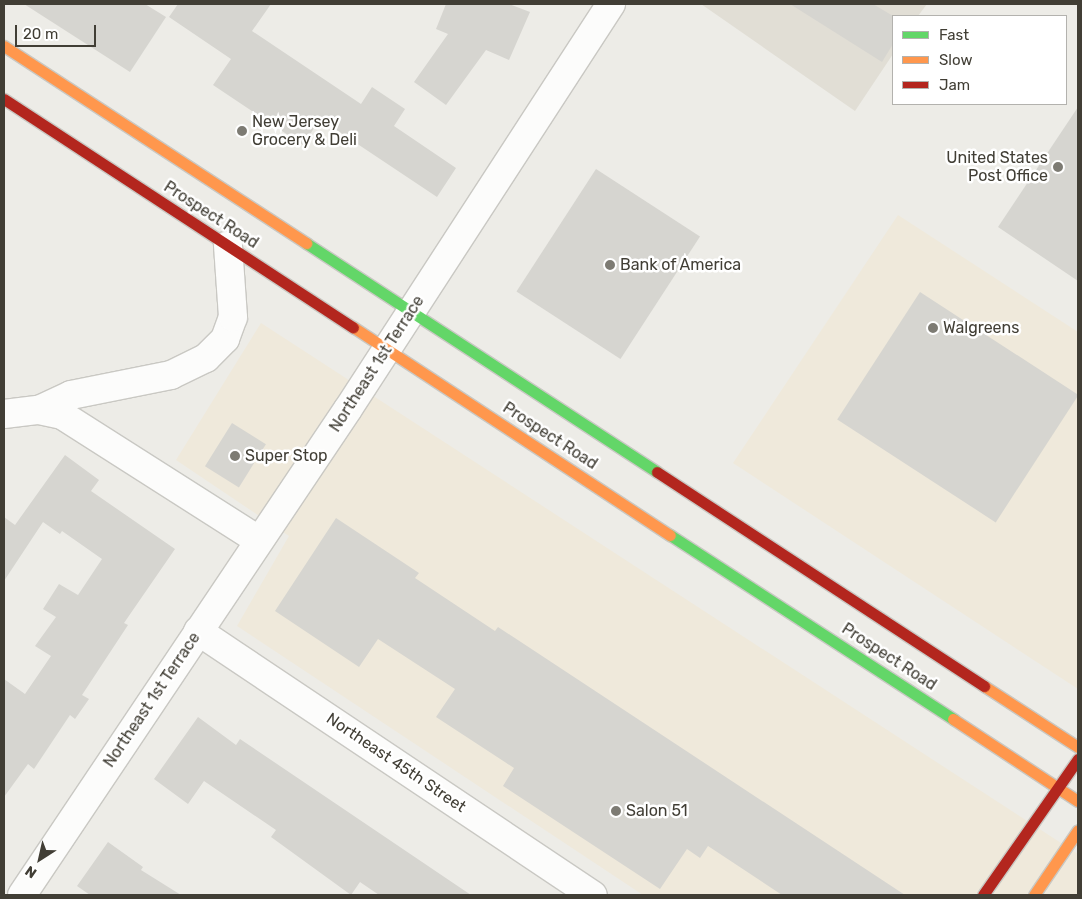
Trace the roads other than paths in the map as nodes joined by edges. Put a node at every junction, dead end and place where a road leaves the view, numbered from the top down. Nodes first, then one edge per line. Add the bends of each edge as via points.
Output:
1 (604, 6) edge
2 (4, 46) edge
3 (4, 99) edge
4 (228, 245) junction
5 (412, 312) junction
6 (387, 349) junction
7 (39, 410) junction
8 (4, 414) edge
9 (258, 540) junction
10 (198, 631) junction
11 (1078, 747) edge
12 (1078, 759) edge
13 (1058, 787) junction
14 (1078, 801) edge
15 (1078, 830) edge
16 (22, 895) edge
17 (593, 895) edge
18 (983, 895) edge
19 (1034, 895) edge

1 - 5 street, Northeast 1st Terrace
2 - 5 main road, Prospect Road
3 - 4 main road, Prospect Road
4 - 6 main road, Prospect Road
4 - 7 street via 233,317 225,339 211,353 184,371 70,395
5 - 6 street, Northeast 1st Terrace
5 - 11 main road, Prospect Road
6 - 9 street, Northeast 1st Terrace
6 - 13 main road, Prospect Road
7 - 8 street
7 - 9 street via 73,421
9 - 10 street, Northeast 1st Terrace
10 - 16 street, Northeast 1st Terrace
10 - 17 street, Northeast 45th Street
12 - 13 main road
13 - 14 main road, Prospect Road
13 - 18 main road
15 - 19 main road

